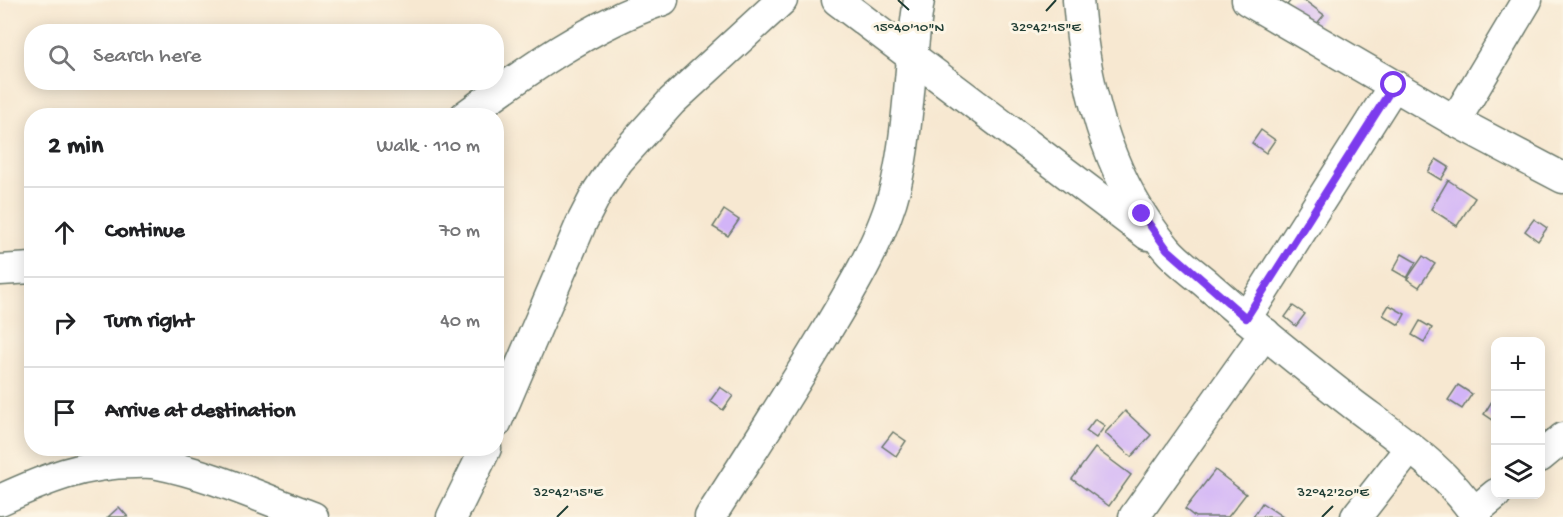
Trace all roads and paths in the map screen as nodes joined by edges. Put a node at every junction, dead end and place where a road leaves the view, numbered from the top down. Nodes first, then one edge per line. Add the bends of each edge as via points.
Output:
1 (663, 0) edge
2 (782, 0) edge
3 (837, 0) edge
4 (920, 0) edge
5 (1078, 0) edge
6 (1247, 0) edge
7 (1523, 2) edge
8 (912, 56) junction
9 (1394, 85) junction
10 (504, 87) edge
11 (500, 90) edge
12 (476, 108) edge
13 (1455, 120) junction
14 (1563, 178) edge
15 (1167, 249) junction
16 (24, 268) edge
17 (0, 270) edge
18 (1255, 326) junction
19 (504, 404) edge
20 (1563, 438) edge
21 (1410, 448) junction
22 (1545, 453) edge
23 (482, 456) edge
24 (0, 500) edge
25 (1482, 508) edge
26 (314, 517) edge
27 (452, 517) edge
28 (710, 517) edge
29 (1134, 517) edge
30 (1356, 517) edge

1 - 10 street via 579,39
2 - 19 street via 672,101 618,161 598,190
3 - 8 street
4 - 8 street
5 - 15 street via 1089,83 1103,134 1122,180
6 - 9 street
7 - 13 street
8 - 15 street
8 - 28 street via 904,139 886,217 855,284
9 - 13 street
9 - 18 street
11 - 12 street
13 - 14 street
15 - 18 street
16 - 17 street
18 - 21 street
18 - 29 street
20 - 22 street
21 - 25 street
21 - 30 street
23 - 27 street
24 - 26 street via 80,468 156,463

